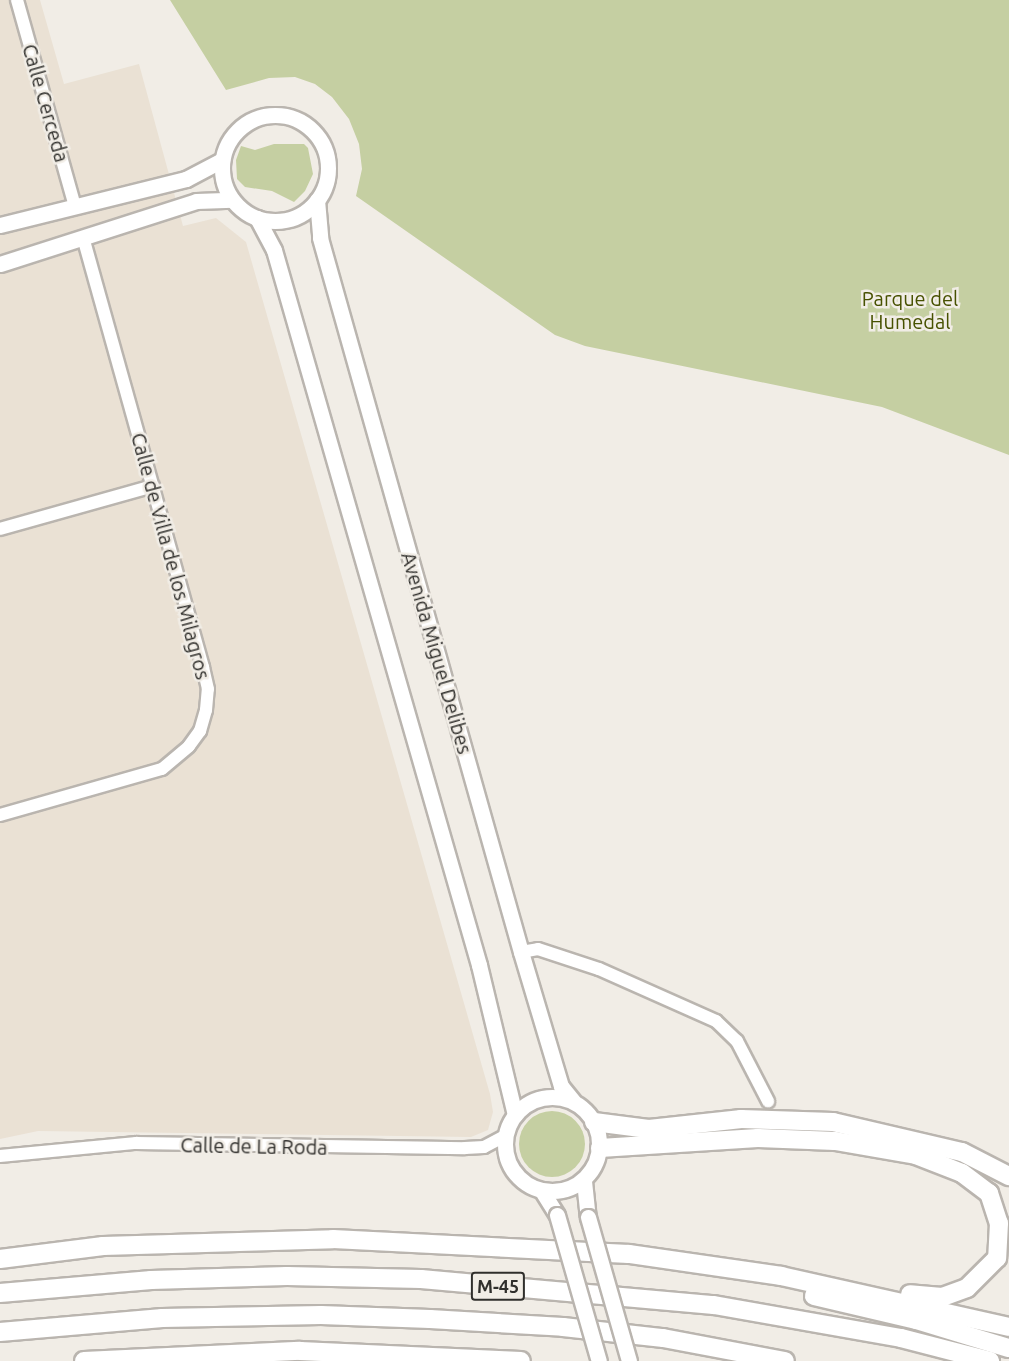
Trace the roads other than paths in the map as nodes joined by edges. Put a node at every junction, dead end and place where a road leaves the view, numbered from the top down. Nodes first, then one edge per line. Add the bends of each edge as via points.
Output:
1 (17, 0) edge
2 (222, 160) junction
3 (232, 200) junction
4 (317, 200) junction
5 (75, 206) junction
6 (257, 218) junction
7 (0, 225) edge
8 (83, 237) junction
9 (0, 264) edge
10 (153, 486) junction
11 (0, 528) edge
12 (0, 815) edge
13 (521, 952) junction
14 (573, 1101) junction
15 (768, 1101) dead end
16 (515, 1115) junction
17 (594, 1122) junction
18 (505, 1136) junction
19 (600, 1148) junction
20 (0, 1156) edge
21 (1009, 1176) edge
22 (584, 1181) junction
23 (542, 1191) junction
24 (103, 1246) junction
25 (0, 1248) edge
26 (518, 1248) junction
27 (0, 1259) edge
28 (781, 1276) junction
29 (0, 1293) edge
30 (1009, 1327) edge
31 (0, 1332) edge
32 (1009, 1348) edge
33 (85, 1361) edge
34 (521, 1361) edge
35 (599, 1361) edge
36 (629, 1361) edge
37 (785, 1361) edge
38 (990, 1361) edge

1 - 5 street, Calle Cerceda
2 - 3 main road via 223,181
2 - 4 main road via 227,144 252,119 286,115 303,122 316,134 328,166
2 - 5 main road via 186,179
3 - 6 main road
3 - 8 main road via 196,201
4 - 6 main road via 302,213 284,220
4 - 13 main road, Avenida Miguel Delibes via 320,238
5 - 7 main road
6 - 16 main road via 278,261 479,965
8 - 9 main road
8 - 10 street, Calle de Villa de los Milagros
10 - 11 street
10 - 12 street, Calle de Villa de los Milagros via 208,689 200,730 175,760 162,769
13 - 14 main road, Avenida Miguel Delibes via 561,1086
13 - 15 street via 538,949 599,969 716,1021 737,1041
14 - 16 main road via 561,1097 535,1100
14 - 17 main road
16 - 18 main road
17 - 19 main road
17 - 21 highway via 649,1129 741,1119 833,1122 963,1152
18 - 20 street, Calle de La Roda via 484,1147 465,1148 136,1143
18 - 23 main road via 505,1150 513,1170 528,1186
19 - 22 main road via 592,1172
19 - 28 highway via 758,1138 836,1141 915,1155 962,1173 989,1193 999,1223 997,1258 968,1288 942,1297 800,1273
22 - 23 main road via 564,1191
22 - 36 main road, bridge via 588,1217
23 - 35 main road, bridge via 557,1215
24 - 25 highway
24 - 26 highway via 333,1239
24 - 27 highway
26 - 28 highway via 629,1254
26 - 32 highway via 751,1283 916,1320
28 - 30 highway
29 - 38 highway, M-45 via 152,1280 286,1276 420,1279 714,1305 901,1338
31 - 37 highway, M-45 via 162,1318 332,1315 562,1327 663,1338
33 - 34 highway via 300,1351

